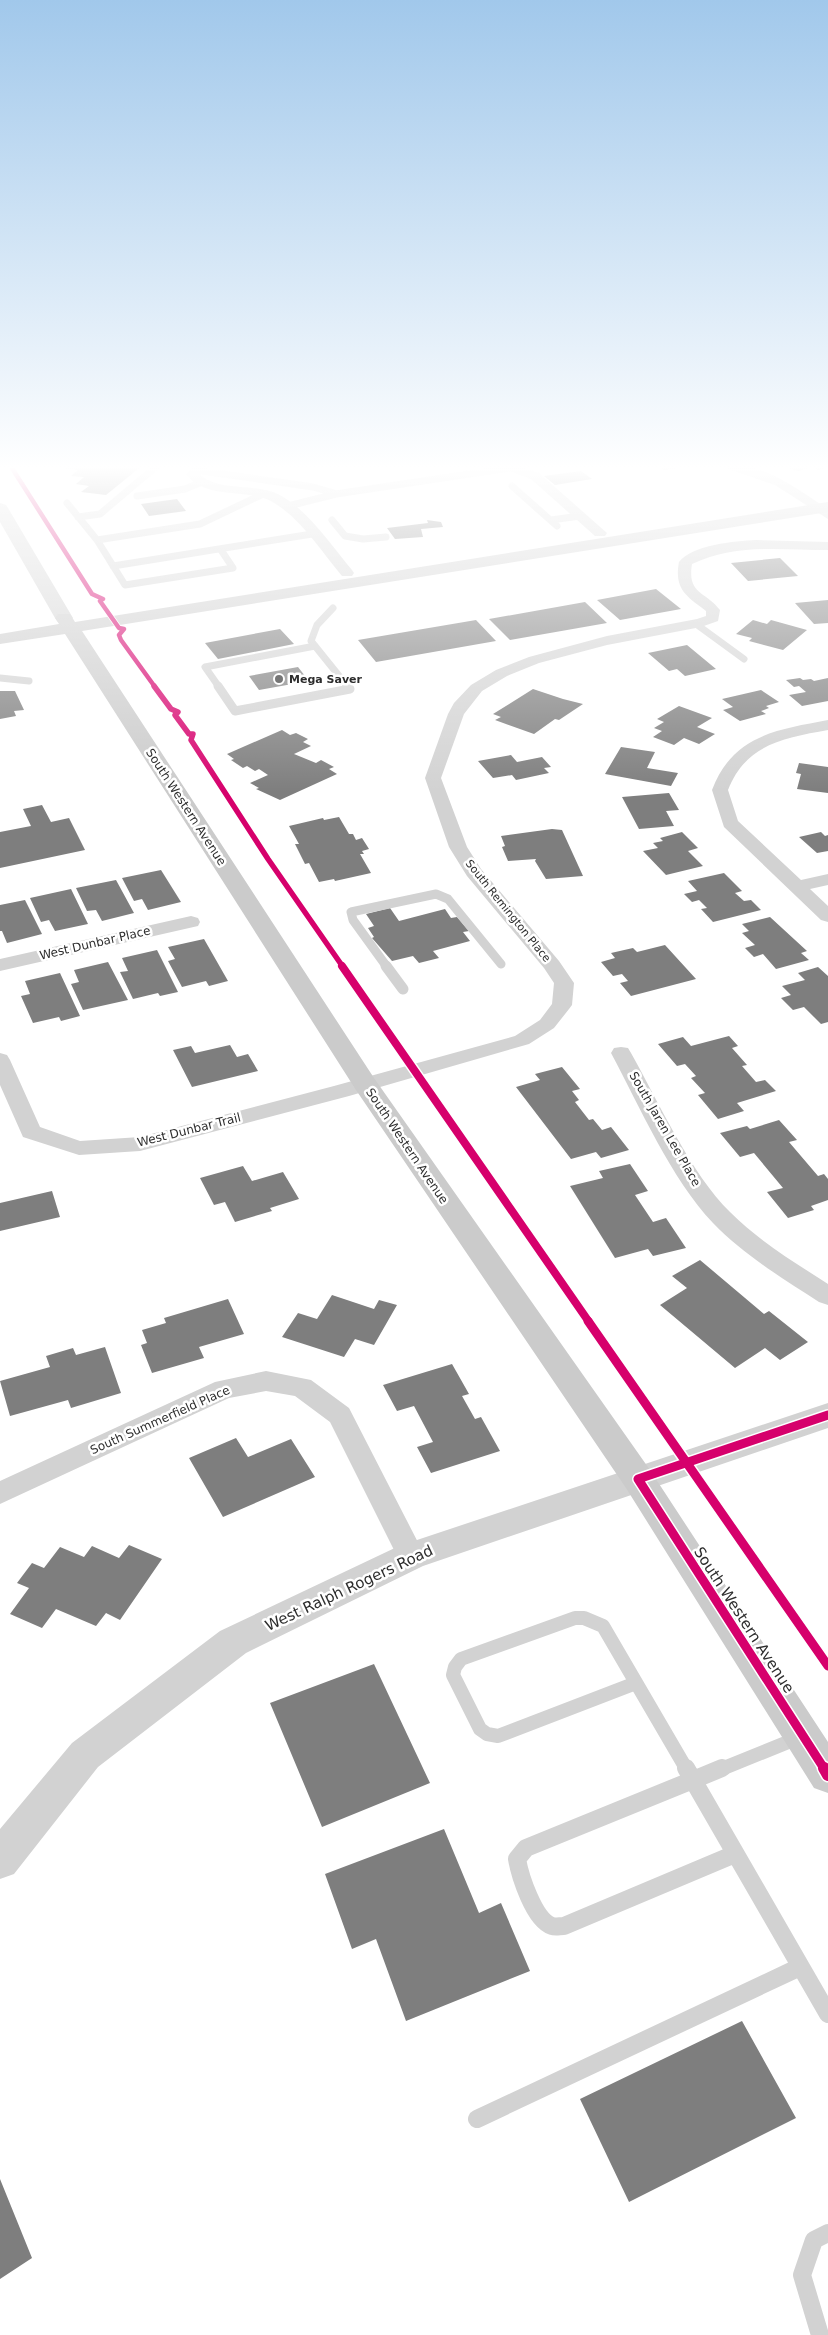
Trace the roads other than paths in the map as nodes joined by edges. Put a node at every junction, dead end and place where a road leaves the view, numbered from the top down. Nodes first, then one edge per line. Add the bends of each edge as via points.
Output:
1 (38, 574) edge
2 (118, 574) edge
3 (195, 574) edge
4 (342, 574) edge
5 (374, 574) edge
6 (683, 574) edge
7 (333, 608) dead end
8 (67, 623) junction
9 (696, 624) junction
10 (0, 629) edge
11 (0, 639) edge
12 (315, 646) junction
13 (744, 659) dead end
14 (0, 678) edge
15 (29, 681) dead end
16 (828, 725) edge
17 (828, 879) edge
18 (796, 887) junction
19 (828, 916) edge
20 (190, 922) dead end
21 (501, 964) dead end
22 (0, 965) edge
23 (403, 989) dead end
24 (621, 1053) dead end
25 (0, 1060) edge
26 (365, 1084) junction
27 (828, 1296) edge
28 (828, 1416) edge
29 (638, 1479) junction
30 (0, 1493) edge
31 (410, 1556) junction
32 (636, 1683) junction
33 (802, 1736) junction
34 (828, 1775) edge
35 (693, 1780) junction
36 (735, 1854) junction
37 (0, 1860) edge
38 (800, 1967) junction
39 (828, 2014) edge
40 (477, 2119) dead end
41 (828, 2233) edge
42 (820, 2335) edge

1 - 8 street, South Western Avenue
2 - 3 lane via 125,585
4 - 8 main road
5 - 8 main road
6 - 9 street, South Remington Place via 686,588 713,610 713,618
7 - 12 lane via 317,625 311,641
8 - 10 main road
8 - 11 main road
8 - 26 main road, South Western Avenue
9 - 13 lane
9 - 26 street, South Remington Place via 551,654 512,667 478,686 460,705 433,778 458,847 473,872 564,983 562,1005 547,1024 522,1040
12 - 12 lane via 350,689 235,711 205,667
14 - 15 lane
16 - 18 street via 783,734 751,747 731,766 720,790 730,823
17 - 18 street
18 - 19 street
20 - 22 street, West Dunbar Place
21 - 23 lane via 448,899 436,894 351,912 353,920
24 - 27 street, South Jaren Lee Place via 686,1171 720,1216 754,1246
25 - 26 street, West Dunbar Trail via 31,1132 79,1148 140,1144
26 - 29 main road, South Western Avenue
28 - 29 street, West Ralph Rogers Road
29 - 31 street, West Ralph Rogers Road
29 - 33 main road, South Western Avenue
30 - 31 street, South Summerfield Place via 224,1389 266,1381 302,1387 340,1416
31 - 37 street, West Ralph Rogers Road via 233,1642 85,1755
32 - 32 lane via 603,1626 584,1618 575,1618 461,1659 453,1676 480,1729 498,1736
32 - 35 lane
33 - 34 main road, South Western Avenue
33 - 35 lane
35 - 36 lane
35 - 36 lane via 526,1848 517,1859 518,1872 541,1919 552,1926 564,1926
36 - 38 lane
38 - 39 lane
38 - 40 lane
41 - 42 lane via 814,2240 802,2275

